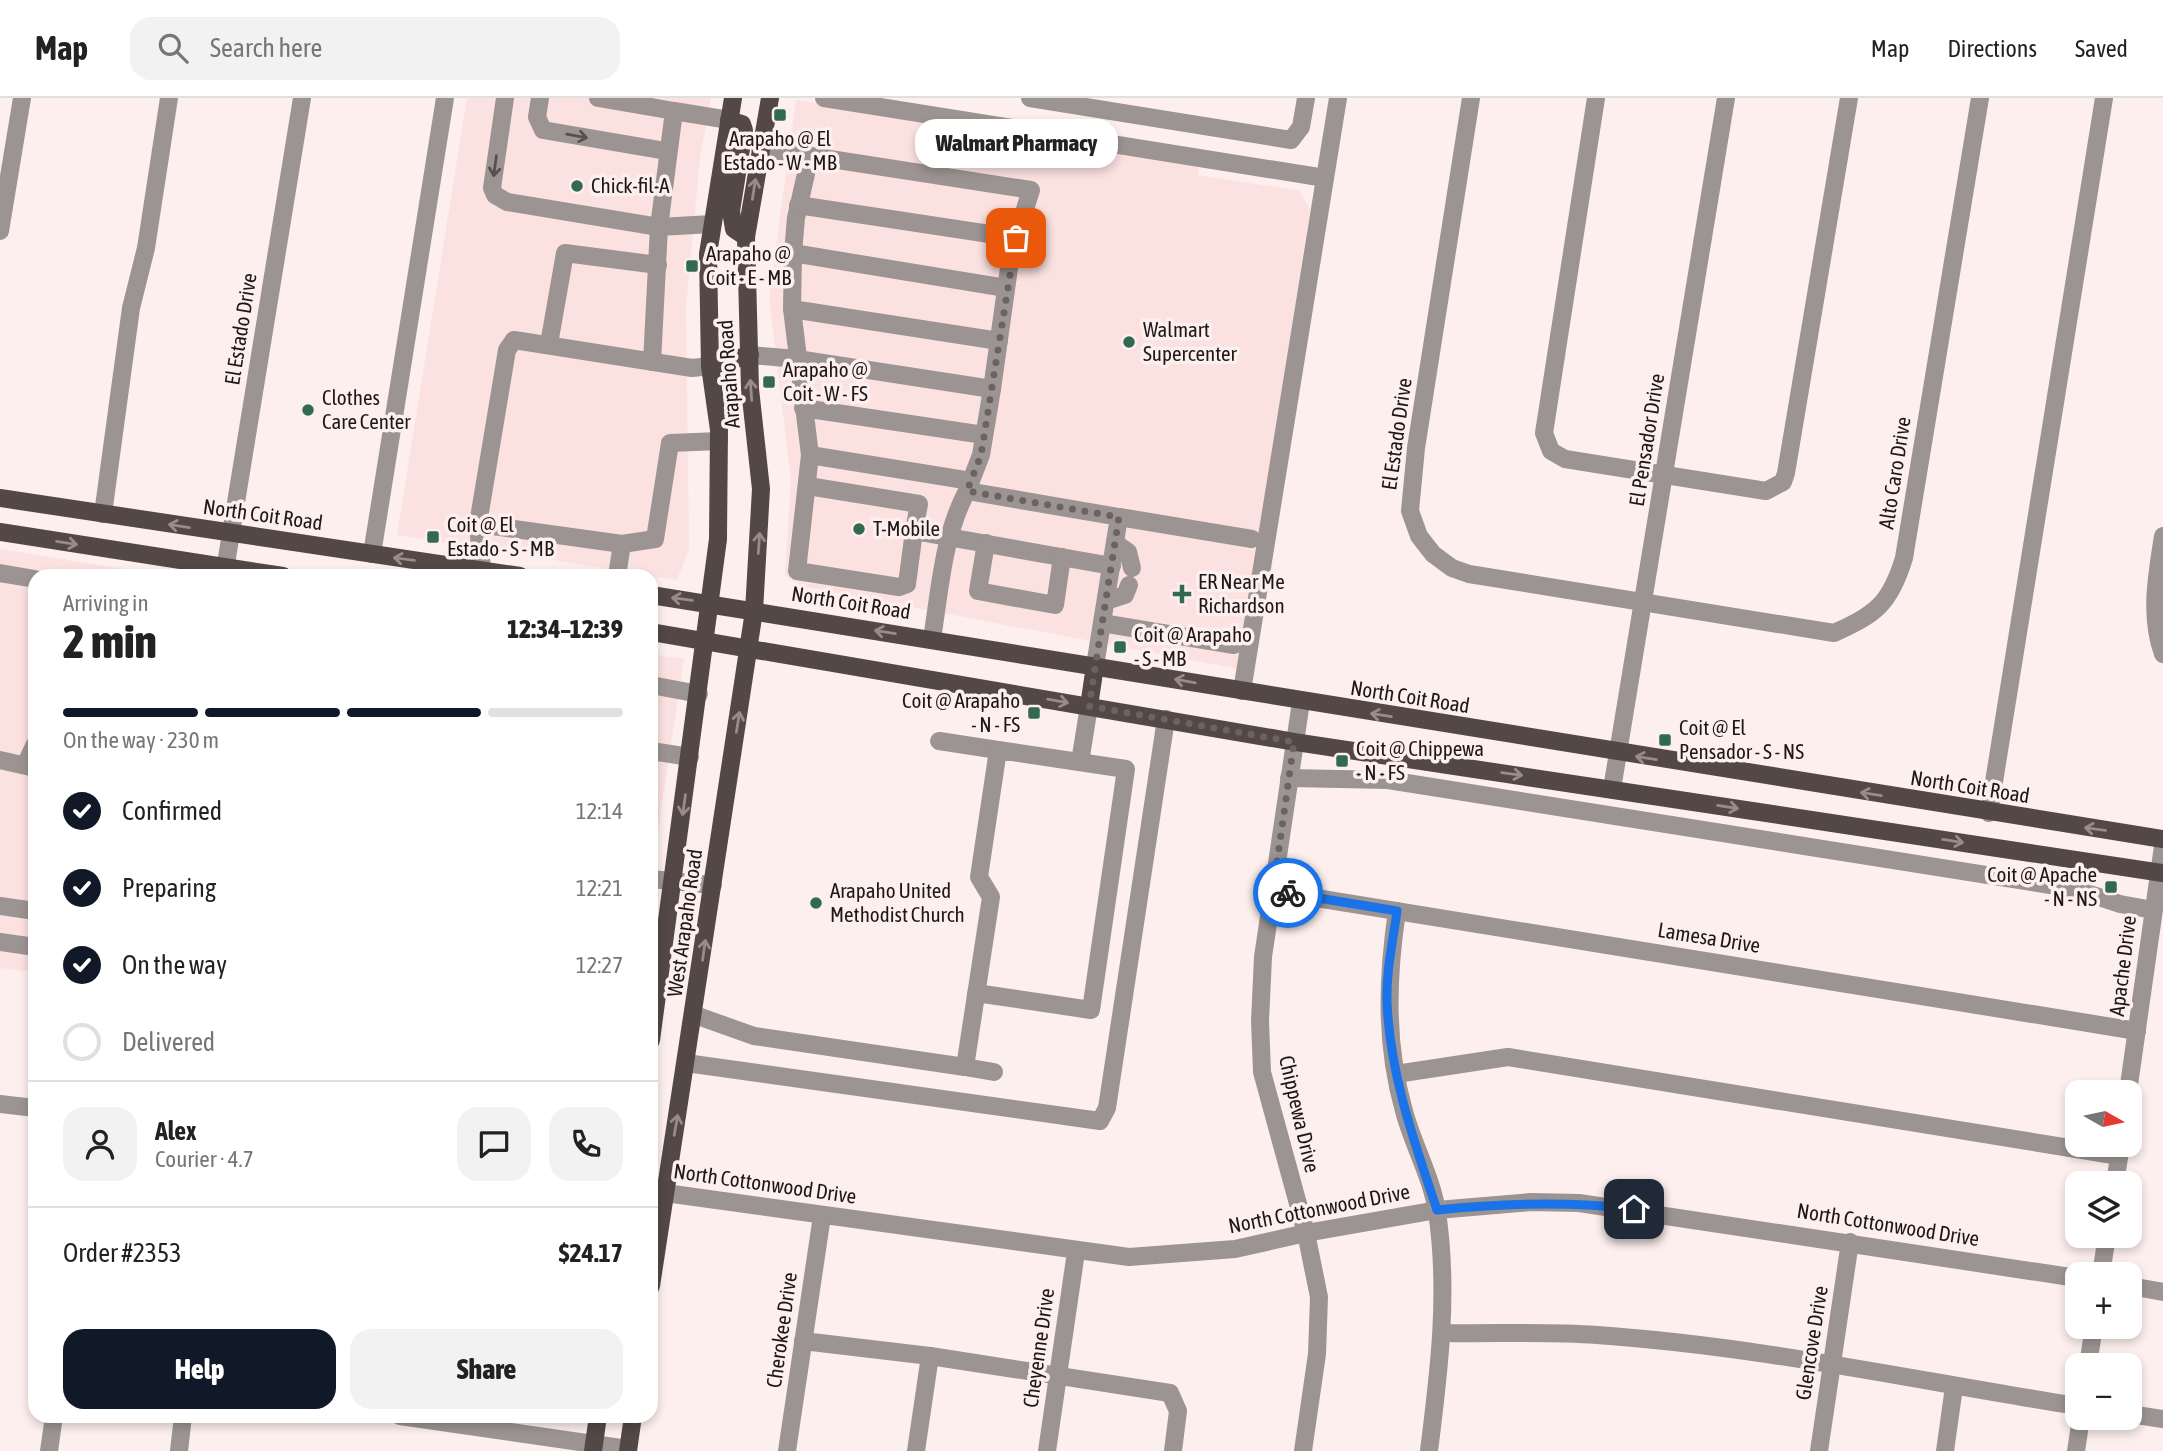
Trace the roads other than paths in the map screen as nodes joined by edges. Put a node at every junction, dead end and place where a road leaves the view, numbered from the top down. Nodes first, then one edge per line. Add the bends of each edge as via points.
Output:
1 (22, 98) edge
2 (169, 98) edge
3 (302, 98) edge
4 (445, 98) edge
5 (505, 98) edge
6 (540, 98) edge
7 (598, 98) edge
8 (733, 98) edge
9 (770, 98) edge
10 (824, 98) edge
11 (1030, 98) edge
12 (1306, 98) edge
13 (1338, 98) edge
14 (1471, 98) edge
15 (1596, 98) edge
16 (1726, 98) edge
17 (1849, 98) edge
18 (1980, 98) edge
19 (2104, 98) edge
20 (674, 111) junction
21 (729, 120) junction
22 (760, 148) junction
23 (666, 151) junction
24 (810, 156) junction
25 (1325, 178) junction
26 (798, 205) junction
27 (712, 225) junction
28 (659, 227) junction
29 (0, 231) edge
30 (746, 237) junction
31 (1016, 238) junction
32 (793, 253) junction
33 (658, 265) junction
34 (1006, 288) junction
35 (792, 309) junction
36 (999, 341) junction
37 (549, 344) junction
38 (750, 355) junction
39 (797, 359) junction
40 (652, 362) junction
41 (710, 366) junction
42 (992, 389) junction
43 (803, 408) junction
44 (984, 435) junction
45 (719, 441) junction
46 (810, 454) junction
47 (1664, 475) junction
48 (808, 486) junction
49 (969, 486) junction
50 (0, 498) edge
51 (103, 514) junction
52 (1119, 517) junction
53 (478, 524) junction
54 (914, 531) junction
55 (0, 532) edge
56 (232, 534) junction
57 (949, 536) junction
58 (2163, 536) edge
59 (1252, 538) dead end
60 (986, 543) junction
61 (1115, 543) junction
62 (622, 544) junction
63 (372, 554) junction
64 (1062, 557) junction
65 (1112, 566) junction
66 (213, 569) edge
67 (225, 569) edge
68 (459, 569) edge
69 (482, 569) edge
70 (618, 569) edge
71 (0, 573) edge
72 (28, 578) edge
73 (658, 596) edge
74 (1106, 601) junction
75 (712, 603) junction
76 (1643, 603) junction
77 (754, 611) junction
78 (1102, 623) junction
79 (658, 634) edge
80 (932, 639) junction
81 (707, 640) junction
82 (1234, 645) dead end
83 (750, 649) junction
84 (2163, 653) edge
85 (1096, 666) junction
86 (658, 686) edge
87 (1242, 691) junction
88 (699, 694) junction
89 (1301, 702) junction
90 (1089, 706) junction
91 (1166, 719) junction
92 (939, 741) dead end
93 (1294, 742) junction
94 (998, 750) junction
95 (658, 752) edge
96 (1618, 753) junction
97 (690, 757) junction
98 (0, 760) edge
99 (1080, 762) junction
100 (28, 767) edge
101 (1289, 778) junction
102 (1612, 789) junction
103 (1989, 813) junction
104 (2163, 839) edge
105 (2163, 846) edge
106 (2161, 873) edge
107 (658, 880) edge
108 (673, 881) junction
109 (713, 885) junction
110 (1273, 891) junction
111 (0, 906) edge
112 (2153, 909) junction
113 (28, 910) edge
114 (1397, 911) junction
115 (0, 942) edge
116 (28, 946) edge
117 (658, 987) edge
118 (976, 993) junction
119 (695, 1014) junction
120 (2137, 1031) junction
121 (686, 1063) junction
122 (965, 1067) junction
123 (994, 1072) dead end
124 (1396, 1074) junction
125 (2130, 1080) edge
126 (0, 1104) edge
127 (28, 1107) edge
128 (2065, 1142) edge
129 (658, 1192) edge
130 (1437, 1210) junction
131 (822, 1216) junction
132 (1306, 1233) junction
133 (1850, 1242) junction
134 (1076, 1252) junction
135 (2065, 1276) edge
136 (2142, 1288) edge
137 (2163, 1292) edge
138 (1443, 1333) junction
139 (803, 1341) junction
140 (930, 1356) junction
141 (1832, 1365) junction
142 (1058, 1378) junction
143 (1954, 1387) junction
144 (2065, 1404) edge
145 (2142, 1416) edge
146 (2163, 1419) edge
147 (53, 1423) edge
148 (182, 1423) edge
149 (442, 1423) edge
150 (597, 1423) edge
151 (632, 1423) edge
152 (2079, 1430) edge
153 (593, 1448) edge
154 (628, 1450) edge
155 (49, 1451) edge
156 (179, 1451) edge
157 (787, 1451) edge
158 (916, 1451) edge
159 (1047, 1451) edge
160 (1173, 1451) edge
161 (1303, 1451) edge
162 (1429, 1451) edge
163 (1819, 1451) edge
164 (1945, 1451) edge
165 (2076, 1451) edge

1 - 29 street
2 - 51 street via 146,248 131,308
3 - 56 street, El Estado Drive
4 - 63 street
5 -> 28 street via 492,188 495,195 507,202
6 -> 23 street via 537,117 543,130
7 - 20 street
8 - 21 main road, Arapaho Road
9 - 22 main road, Arapaho Road
10 - 25 street
11 - 12 street via 1291,140 1301,127
13 - 25 street
14 - 76 street, El Estado Drive via 1410,510 1419,536 1452,569
15 - 47 street via 1544,433 1551,451 1565,459
16 - 47 street, El Pensador Drive
17 - 47 street via 1783,482 1766,491
18 - 76 street, Alto Caro Drive via 1904,558 1884,604 1834,633
19 - 103 street
20 - 21 street
20 - 23 street
21 - 27 main road, Arapaho Road
21 - 30 main road via 744,130 731,211 734,229
22 - 24 street
30 -> 22 main road, Arapaho Road
23 - 28 street
24 - 26 street
24 - 31 street via 1031,190
25 - 87 street
26 - 31 street
26 - 32 street
27 - 28 street
27 - 41 main road, Arapaho Road
28 - 33 street
30 - 38 main road, Arapaho Road
31 - 34 street
32 - 34 street
32 - 35 street
33 - 37 street via 565,253
33 - 40 street
34 - 36 street
35 - 36 street
35 - 39 street
36 - 42 street
37 - 40 street
37 - 53 street via 514,340 507,350
38 - 39 street
38 - 41 main road
77 -> 38 main road, Arapaho Road via 761,489
39 - 42 street
39 - 43 street
40 - 41 street
41 - 45 main road, Arapaho Road
42 - 44 street
43 - 44 street
43 - 46 street
44 - 49 street
45 - 62 street via 670,443 656,539
45 - 75 main road, Arapaho Road
46 - 48 street
46 - 49 street
47 - 76 street, El Pensador Drive
48 - 54 street via 919,504
48 - 54 street via 797,571 899,587 906,584
49 - 52 street
49 - 57 street
50 - 51 main road, North Coit Road
56 -> 51 main road, North Coit Road
52 - 59 street
52 - 61 street
53 - 62 street
53 - 69 street
54 - 57 street
55 -> 66 main road
56 - 63 main road, North Coit Road
56 - 67 street, El Estado Drive
57 - 60 street
57 - 80 street
58 - 84 street via 2155,605 2155,627
60 - 64 street
60 - 64 street via 978,592 1055,605
61 - 65 street
61 - 74 street via 1128,552 1131,576 1125,595
62 - 70 street
68 -> 63 main road, North Coit Road
64 - 65 street
65 - 74 street
71 - 72 street
75 -> 73 main road, North Coit Road
74 - 78 street
75 - 77 main road, North Coit Road
75 - 81 main road, West Arapaho Road
76 - 96 street, El Pensador Drive
80 -> 77 main road, North Coit Road
77 - 83 main road, Arapaho Road
78 - 82 street
78 - 85 street
79 - 81 main road
80 - 85 main road, North Coit Road
81 - 83 main road
81 - 88 main road, West Arapaho Road
83 -> 90 main road
109 -> 83 main road, West Arapaho Road
87 -> 85 main road, North Coit Road
85 - 90 main road
86 - 88 street
87 - 89 main road, North Coit Road
88 - 97 main road, West Arapaho Road
89 - 93 street, Chippewa Drive
96 -> 89 main road, North Coit Road
90 - 91 main road
90 - 99 street
91 - 93 main road
91 - 121 street via 1107,1108 1100,1121
92 - 94 street
93 - 101 street, Chippewa Drive
93 -> 102 main road
94 - 99 street
94 - 118 street via 979,877 990,897
95 - 97 street
96 - 102 street, El Pensador Drive
103 -> 96 main road, North Coit Road
97 -> 108 main road, West Arapaho Road
98 - 100 street
99 - 118 street via 1126,769 1091,1010
101 - 110 street, Chippewa Drive
101 - 112 street via 1388,780 2075,888 2120,904
102 -> 106 main road
104 -> 103 main road, North Coit Road
105 - 106 street, Apache Drive
106 - 112 street, Apache Drive
107 - 108 street
108 - 109 street
108 - 117 main road, West Arapaho Road
119 -> 109 main road, West Arapaho Road
110 - 114 street, Lamesa Drive
110 - 132 street, Chippewa Drive via 1263,957 1262,1072
111 - 113 street
112 - 120 street, Apache Drive
114 - 120 street, Lamesa Drive
114 - 124 street via 1387,1000
115 - 116 street
118 - 122 street
119 - 121 main road, West Arapaho Road
119 - 122 street via 754,1036
120 - 125 street, Apache Drive
129 -> 121 main road, West Arapaho Road
122 - 123 street
124 - 128 street via 1508,1057
124 - 130 street via 1403,1111
126 - 127 street
129 - 131 street, North Cottonwood Drive
130 - 132 street, North Cottonwood Drive
130 - 133 street, North Cottonwood Drive via 1520,1202 1579,1203
130 - 138 street
131 - 134 street, North Cottonwood Drive
131 - 139 street, Cherokee Drive
132 - 134 street, North Cottonwood Drive via 1235,1250 1183,1255 1129,1257
132 - 161 street, Chippewa Drive via 1319,1297 1317,1354
133 - 135 street, North Cottonwood Drive
133 - 141 street, Glencove Drive
134 - 142 street, Cheyenne Drive
136 - 137 street
138 - 141 street via 1596,1335
138 - 162 street
139 - 140 street
139 - 157 street, Cherokee Drive
140 - 142 street
140 - 158 street
141 - 143 street
141 - 163 street, Glencove Drive
142 - 159 street, Cheyenne Drive
142 - 160 street via 1170,1394 1178,1411
143 - 144 street
143 - 164 street
145 - 146 street
147 - 155 street
148 - 156 street
149 - 153 street
150 - 153 main road
151 - 154 main road
152 - 165 street
153 - 154 street

